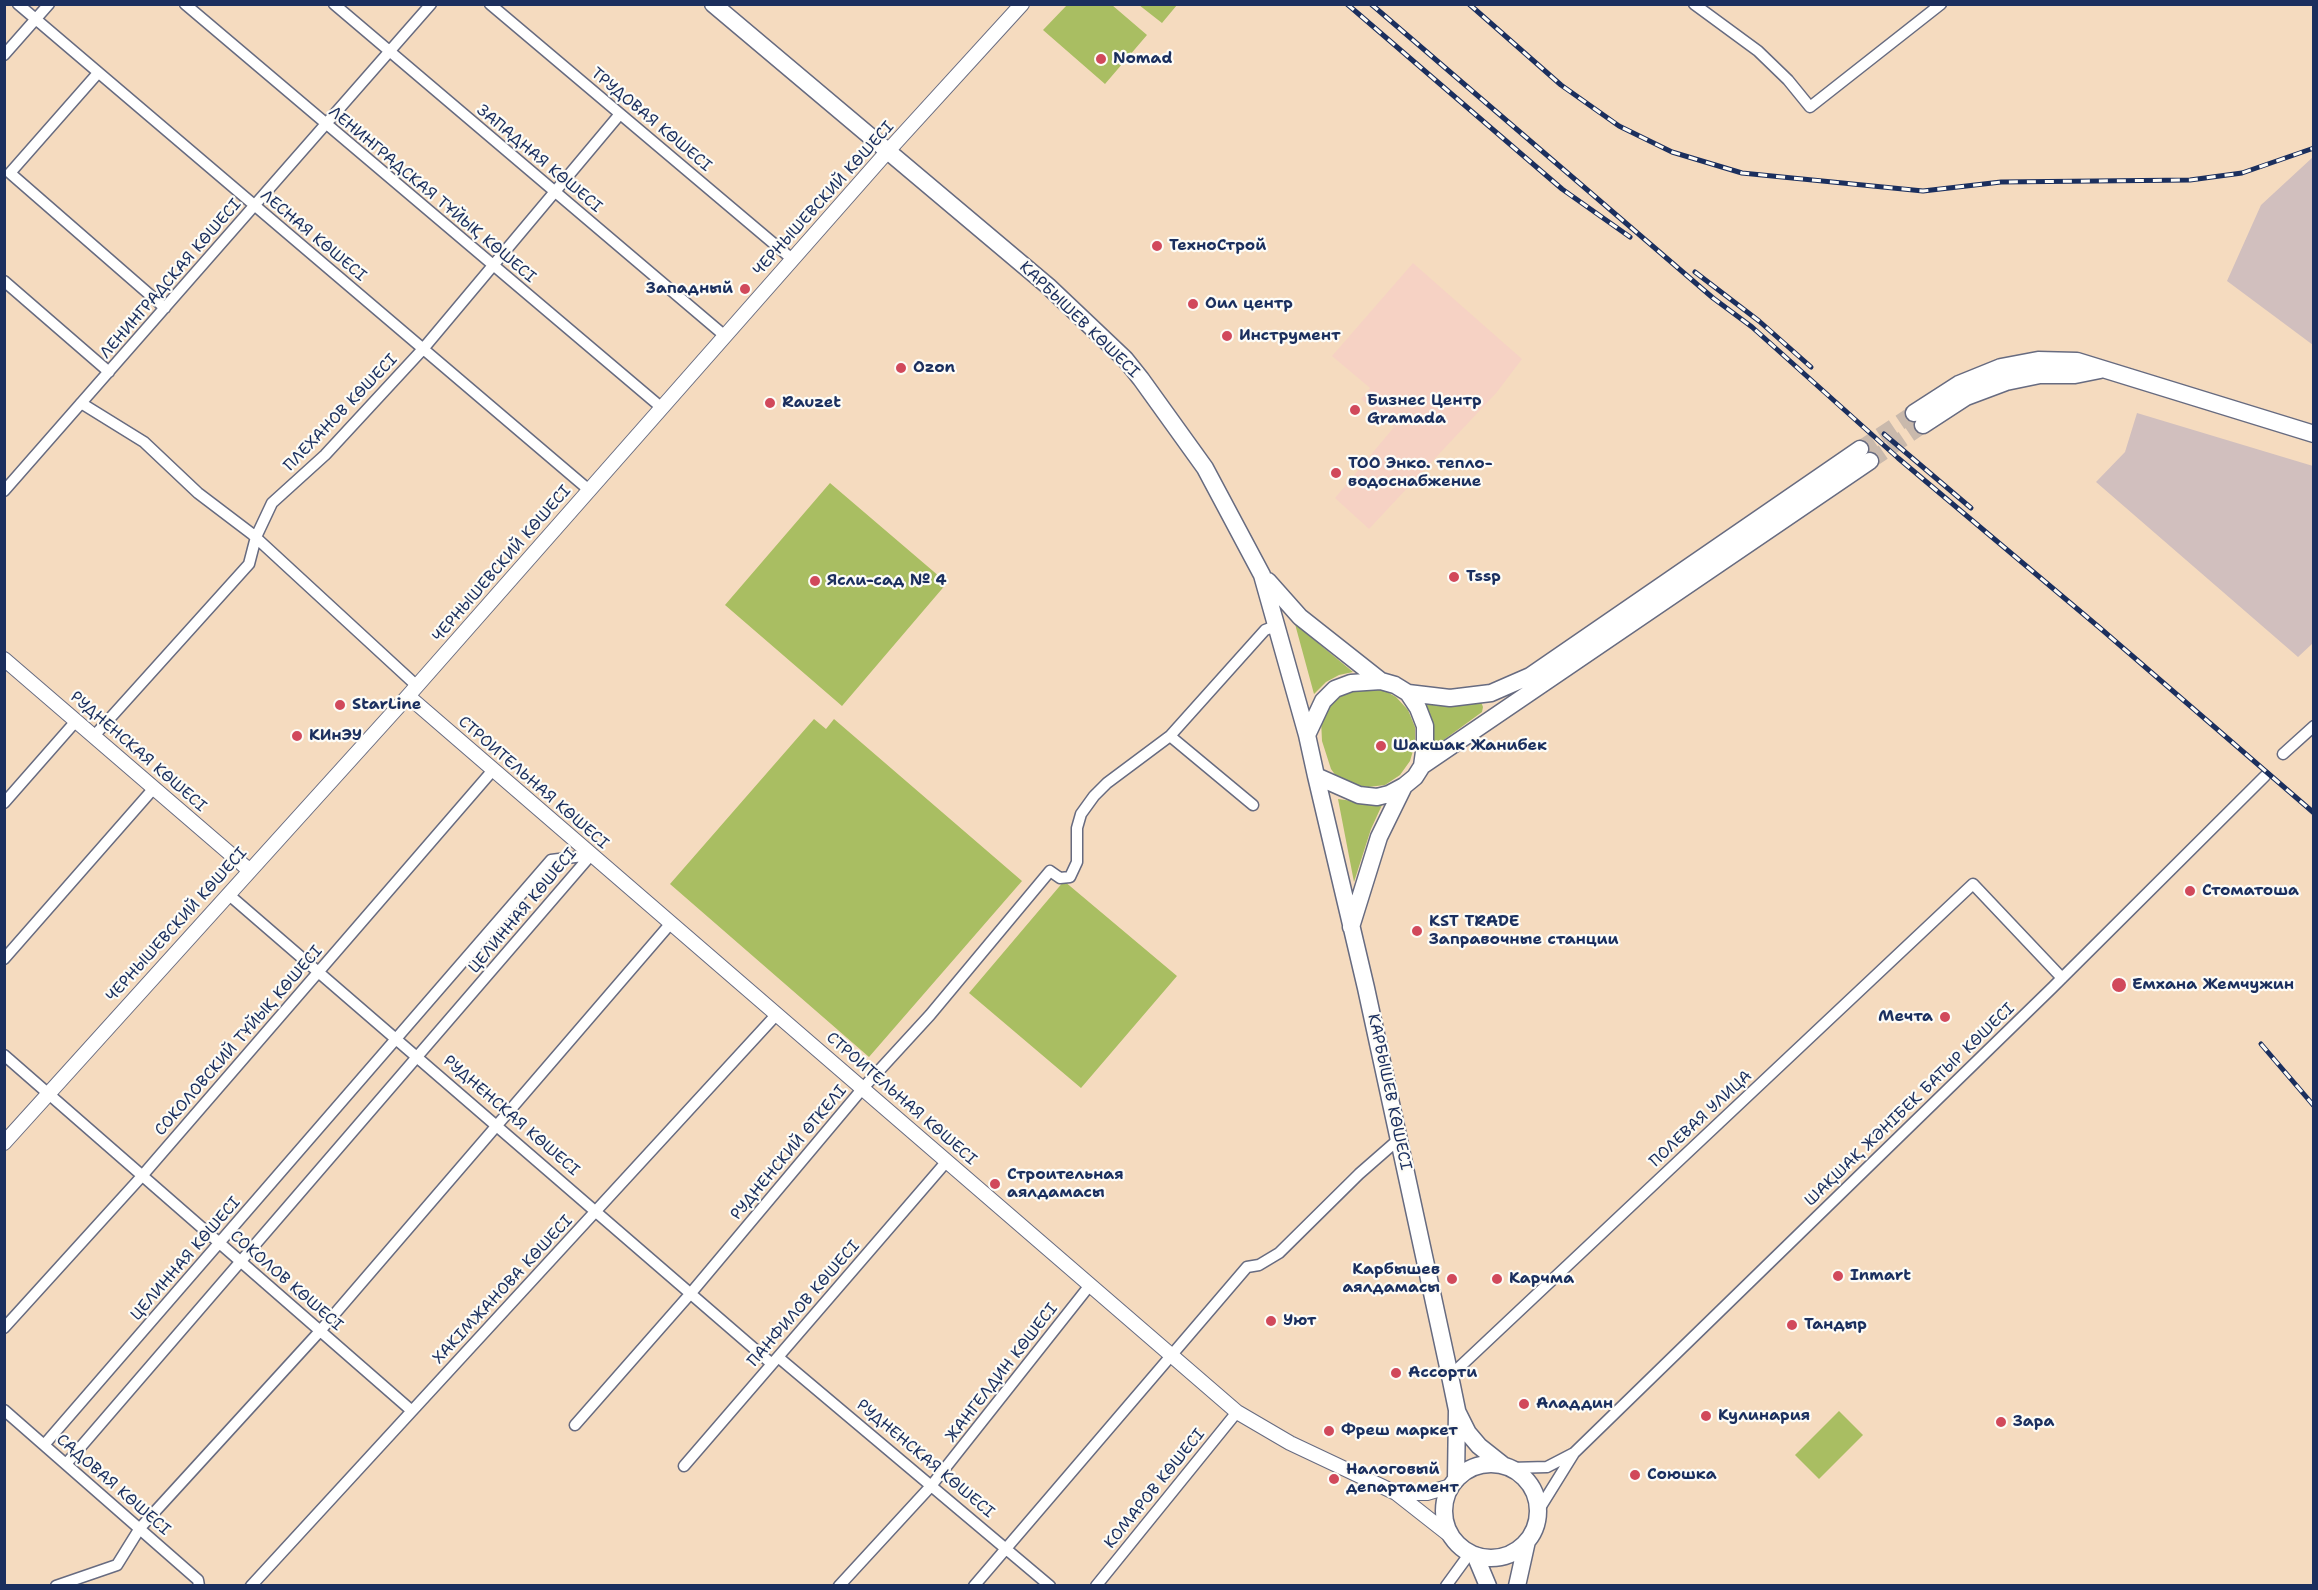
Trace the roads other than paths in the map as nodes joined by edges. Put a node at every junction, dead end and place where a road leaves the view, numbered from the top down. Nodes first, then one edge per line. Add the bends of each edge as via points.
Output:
1 (18, 4) edge
2 (49, 4) edge
3 (184, 4) edge
4 (334, 4) edge
5 (431, 4) edge
6 (490, 4) edge
7 (713, 4) edge
8 (1022, 4) edge
9 (1694, 4) edge
10 (1941, 4) edge
11 (35, 20) junction
12 (390, 52) junction
13 (4, 55) edge
14 (98, 73) junction
15 (620, 114) junction
16 (326, 124) junction
17 (887, 152) junction
18 (555, 192) junction
19 (254, 206) junction
20 (792, 259) junction
21 (492, 266) junction
22 (4, 281) edge
23 (165, 308) junction
24 (725, 336) junction
25 (423, 349) junction
26 (109, 372) junction
27 (81, 403) junction
28 (662, 408) junction
29 (1918, 419) tunnel mouth
30 (2313, 434) edge
31 (589, 490) junction
32 (4, 491) edge
33 (256, 537) junction
34 (1262, 575) junction
35 (1278, 625) junction
36 (4, 659) edge
37 (1381, 681) junction
38 (412, 691) junction
39 (1408, 693) junction
40 (76, 721) junction
41 (2313, 726) edge
42 (1307, 735) junction
43 (94, 736) junction
44 (1170, 736) junction
45 (2283, 754) dead end
46 (1422, 766) junction
47 (493, 770) junction
48 (1316, 776) junction
49 (2265, 776) dead end
50 (1404, 786) junction
51 (154, 788) junction
52 (4, 803) edge
53 (1252, 805) dead end
54 (591, 855) junction
55 (249, 870) junction
56 (228, 894) junction
57 (671, 923) junction
58 (1351, 928) junction
59 (4, 959) edge
60 (318, 971) junction
61 (2062, 978) junction
62 (777, 1014) junction
63 (396, 1039) junction
64 (4, 1056) edge
65 (417, 1057) junction
66 (863, 1088) junction
67 (47, 1094) junction
68 (498, 1127) junction
69 (1399, 1139) junction
70 (4, 1143) edge
71 (947, 1161) junction
72 (142, 1176) junction
73 (596, 1211) junction
74 (219, 1243) junction
75 (240, 1262) junction
76 (1090, 1285) junction
77 (691, 1293) junction
78 (4, 1328) edge
79 (320, 1331) junction
80 (1170, 1355) junction
81 (775, 1360) junction
82 (1450, 1376) junction
83 (4, 1410) edge
84 (1457, 1410) junction
85 (412, 1411) junction
86 (1237, 1412) junction
87 (575, 1425) dead end
88 (44, 1445) junction
89 (1574, 1453) junction
90 (66, 1464) junction
91 (684, 1466) dead end
92 (1507, 1467) junction
93 (1454, 1483) junction
94 (931, 1486) junction
95 (1396, 1493) junction
96 (1538, 1511) junction
97 (140, 1528) junction
98 (1452, 1537) junction
99 (1527, 1540) junction
100 (1006, 1548) junction
101 (1473, 1554) junction
102 (56, 1586) edge
103 (199, 1586) edge
104 (251, 1586) edge
105 (838, 1586) edge
106 (974, 1586) edge
107 (1050, 1586) edge
108 (1095, 1586) edge
109 (1446, 1586) edge
110 (1488, 1586) edge
111 (1517, 1586) edge

1 - 11 street, ЛЕСНАЯ КӨШЕСІ
2 - 11 street
3 - 16 street, ЛЕНИНГРАДСКАЯ ТҰЙЫҚ КӨШЕСІ
4 - 12 street, ЗАПАДНАЯ КӨШЕСІ
5 - 12 street, ЛЕНИНГРАДСКАЯ КӨШЕСІ
6 - 15 street, ТРУДОВАЯ КӨШЕСІ
7 - 17 main road, КАРБЫШЕВ КӨШЕСІ
8 - 17 street, ЧЕРНЫШЕВСКИЙ КӨШЕСІ
9 - 10 street via 1758,51 1810,107
11 - 13 street
11 - 14 street, ЛЕСНАЯ КӨШЕСІ
12 - 16 street, ЛЕНИНГРАДСКАЯ КӨШЕСІ
12 - 18 street, ЗАПАДНАЯ КӨШЕСІ
14 - 19 street, ЛЕСНАЯ КӨШЕСІ
14 - 23 street via 10,173
15 - 18 street, ПЛЕХАНОВ КӨШЕСІ
15 - 20 street, ТРУДОВАЯ КӨШЕСІ
16 - 19 street, ЛЕНИНГРАДСКАЯ КӨШЕСІ
16 - 21 street, ЛЕНИНГРАДСКАЯ ТҰЙЫҚ КӨШЕСІ
17 - 20 street, ЧЕРНЫШЕВСКИЙ КӨШЕСІ
17 - 34 main road, КАРБЫШЕВ КӨШЕСІ via 1048,286 1125,359 1205,468
18 - 21 street, ПЛЕХАНОВ КӨШЕСІ
18 - 24 street, ЗАПАДНАЯ КӨШЕСІ
19 - 23 street, ЛЕНИНГРАДСКАЯ КӨШЕСІ
19 - 25 street, ЛЕСНАЯ КӨШЕСІ
20 - 24 street, ЧЕРНЫШЕВСКИЙ КӨШЕСІ
21 - 25 street, ПЛЕХАНОВ КӨШЕСІ
21 - 28 street, ЛЕНИНГРАДСКАЯ ТҰЙЫҚ КӨШЕСІ
22 - 26 street
23 - 26 street, ЛЕНИНГРАДСКАЯ КӨШЕСІ
24 - 28 street, ЧЕРНЫШЕВСКИЙ КӨШЕСІ
25 - 31 street, ЛЕСНАЯ КӨШЕСІ
25 - 33 street, ПЛЕХАНОВ КӨШЕСІ via 325,455 272,503
26 - 27 street, ЛЕНИНГРАДСКАЯ КӨШЕСІ
27 - 32 street, ЛЕНИНГРАДСКАЯ КӨШЕСІ
27 - 33 street, СТРОИТЕЛЬНАЯ КӨШЕСІ via 144,442 198,493
28 - 31 street, ЧЕРНЫШЕВСКИЙ КӨШЕСІ
29 - 30 main road via 1959,384 2001,368 2038,360 2077,361
31 - 38 street, ЧЕРНЫШЕВСКИЙ КӨШЕСІ
33 - 38 street, СТРОИТЕЛЬНАЯ КӨШЕСІ
33 - 43 street, ПЛЕХАНОВ КӨШЕСІ via 249,564
34 - 35 main road, КАРБЫШЕВ КӨШЕСІ
34 - 37 main road via 1300,617
35 - 42 main road, КАРБЫШЕВ КӨШЕСІ
35 - 44 street via 1264,630
36 - 40 street, РУДНЕНСКАЯ КӨШЕСІ
37 - 39 main road
37 - 42 main road via 1351,682 1335,689 1323,701
38 - 47 street, СТРОИТЕЛЬНАЯ КӨШЕСІ
38 - 55 street, ЧЕРНЫШЕВСКИЙ КӨШЕСІ
39 - 46 main road via 1425,726
39 - 46 main road via 1450,698 1491,693 1530,676 1865,455
40 - 43 street, РУДНЕНСКАЯ КӨШЕСІ
40 - 52 street
41 - 45 street
42 - 48 main road
43 - 51 street, РУДНЕНСКАЯ КӨШЕСІ
44 - 53 street
44 - 66 street, РУДНЕНСКИЙ ӨТКЕЛІ via 1094,796 1081,814 1077,862 1070,877 1060,878 1050,871 930,1015
46 - 50 main road
47 - 54 street, СТРОИТЕЛЬНАЯ КӨШЕСІ
47 - 60 street, СОКОЛОВСКИЙ ТҰЙЫҚ КӨШЕСІ
48 - 50 main road via 1359,795 1377,797
48 - 58 main road, КАРБЫШЕВ КӨШЕСІ
49 - 61 street, ШАҚШАҚ ЖӘНІБЕК БАТЫР КӨШЕСІ
50 - 58 main road via 1379,837
51 - 55 street, РУДНЕНСКАЯ КӨШЕСІ
51 - 59 street
54 - 57 street, СТРОИТЕЛЬНАЯ КӨШЕСІ
54 - 63 street, ЦЕЛИННАЯ КӨШЕСІ via 551,860
54 - 65 street, ЦЕЛИННАЯ КӨШЕСІ
55 - 56 street, ЧЕРНЫШЕВСКИЙ КӨШЕСІ
56 - 60 street, РУДНЕНСКАЯ КӨШЕСІ
56 - 67 street, ЧЕРНЫШЕВСКИЙ КӨШЕСІ
57 - 62 street, СТРОИТЕЛЬНАЯ КӨШЕСІ
57 - 68 street
58 - 69 main road, КАРБЫШЕВ КӨШЕСІ
60 - 63 street, РУДНЕНСКАЯ КӨШЕСІ
60 - 72 street, СОКОЛОВСКИЙ ТҰЙЫҚ КӨШЕСІ
61 - 82 street, ПОЛЕВАЯ УЛИЦА via 1973,884
61 - 89 street, ШАҚШАҚ ЖӘНІБЕК БАТЫР КӨШЕСІ
62 - 66 street, СТРОИТЕЛЬНАЯ КӨШЕСІ
62 - 73 street, ХАКІМЖАНОВА КӨШЕСІ
63 - 65 street, РУДНЕНСКАЯ КӨШЕСІ
63 - 74 street, ЦЕЛИННАЯ КӨШЕСІ
64 - 67 street, СОКОЛОВ КӨШЕСІ
65 - 68 street, РУДНЕНСКАЯ КӨШЕСІ
65 - 75 street, ЦЕЛИННАЯ КӨШЕСІ
66 - 71 street, СТРОИТЕЛЬНАЯ КӨШЕСІ
66 - 77 street, РУДНЕНСКИЙ ӨТКЕЛІ
67 - 70 street, ЧЕРНЫШЕВСКИЙ КӨШЕСІ
67 - 72 street, СОКОЛОВ КӨШЕСІ
68 - 73 street, РУДНЕНСКАЯ КӨШЕСІ
68 - 79 street
69 - 80 street via 1279,1253 1259,1266 1247,1267
69 - 82 main road, КАРБЫШЕВ КӨШЕСІ
71 - 76 street, СТРОИТЕЛЬНАЯ КӨШЕСІ
71 - 81 street, ПАНФИЛОВ КӨШЕСІ
72 - 74 street, СОКОЛОВ КӨШЕСІ
72 - 78 street, СОКОЛОВСКИЙ ТҰЙЫҚ КӨШЕСІ
73 - 77 street, РУДНЕНСКАЯ КӨШЕСІ
73 - 85 street, ХАКІМЖАНОВА КӨШЕСІ
74 - 75 street, СОКОЛОВ КӨШЕСІ
74 - 88 street, ЦЕЛИННАЯ КӨШЕСІ
75 - 79 street, СОКОЛОВ КӨШЕСІ
75 - 90 street, ЦЕЛИННАЯ КӨШЕСІ
76 - 80 street, СТРОИТЕЛЬНАЯ КӨШЕСІ
76 - 94 street, ЖАНГЕЛДИН КӨШЕСІ
77 - 81 street, РУДНЕНСКАЯ КӨШЕСІ
77 - 87 street, РУДНЕНСКИЙ ӨТКЕЛІ
79 - 85 street, СОКОЛОВ КӨШЕСІ
79 - 97 street
80 - 86 street, СТРОИТЕЛЬНАЯ КӨШЕСІ
80 - 100 street
81 - 91 street, ПАНФИЛОВ КӨШЕСІ
81 - 94 street, РУДНЕНСКАЯ КӨШЕСІ
82 - 84 main road, КАРБЫШЕВ КӨШЕСІ
83 - 88 street, САДОВАЯ КӨШЕСІ
84 - 92 main road via 1479,1446
84 - 93 main road
85 - 104 street, ХАКІМЖАНОВА КӨШЕСІ
86 - 95 street, СТРОИТЕЛЬНАЯ КӨШЕСІ via 1290,1443
86 - 108 street, КОМАРОВ КӨШЕСІ
88 - 90 street, САДОВАЯ КӨШЕСІ
89 - 92 street, ШАҚШАҚ ЖӘНІБЕК БАТЫР КӨШЕСІ via 1547,1467
89 - 96 street, ШАҚШАҚ ЖӘНІБЕК БАТЫР КӨШЕСІ
90 - 97 street, САДОВАЯ КӨШЕСІ
92 - 93 main road via 1478,1466
92 - 96 main road via 1522,1475 1531,1486
93 - 95 street via 1426,1493
93 - 98 main road via 1444,1512
94 - 100 street, РУДНЕНСКАЯ КӨШЕСІ
94 - 105 street, ЖАНГЕЛДИН КӨШЕСІ
95 - 98 street
96 - 99 main road
97 - 102 street via 117,1565
97 - 103 street, САДОВАЯ КӨШЕСІ via 198,1580
98 - 101 main road
99 - 101 main road via 1503,1556
99 - 111 main road
100 - 106 street
100 - 107 street, РУДНЕНСКАЯ КӨШЕСІ
101 - 109 street
101 - 110 main road

